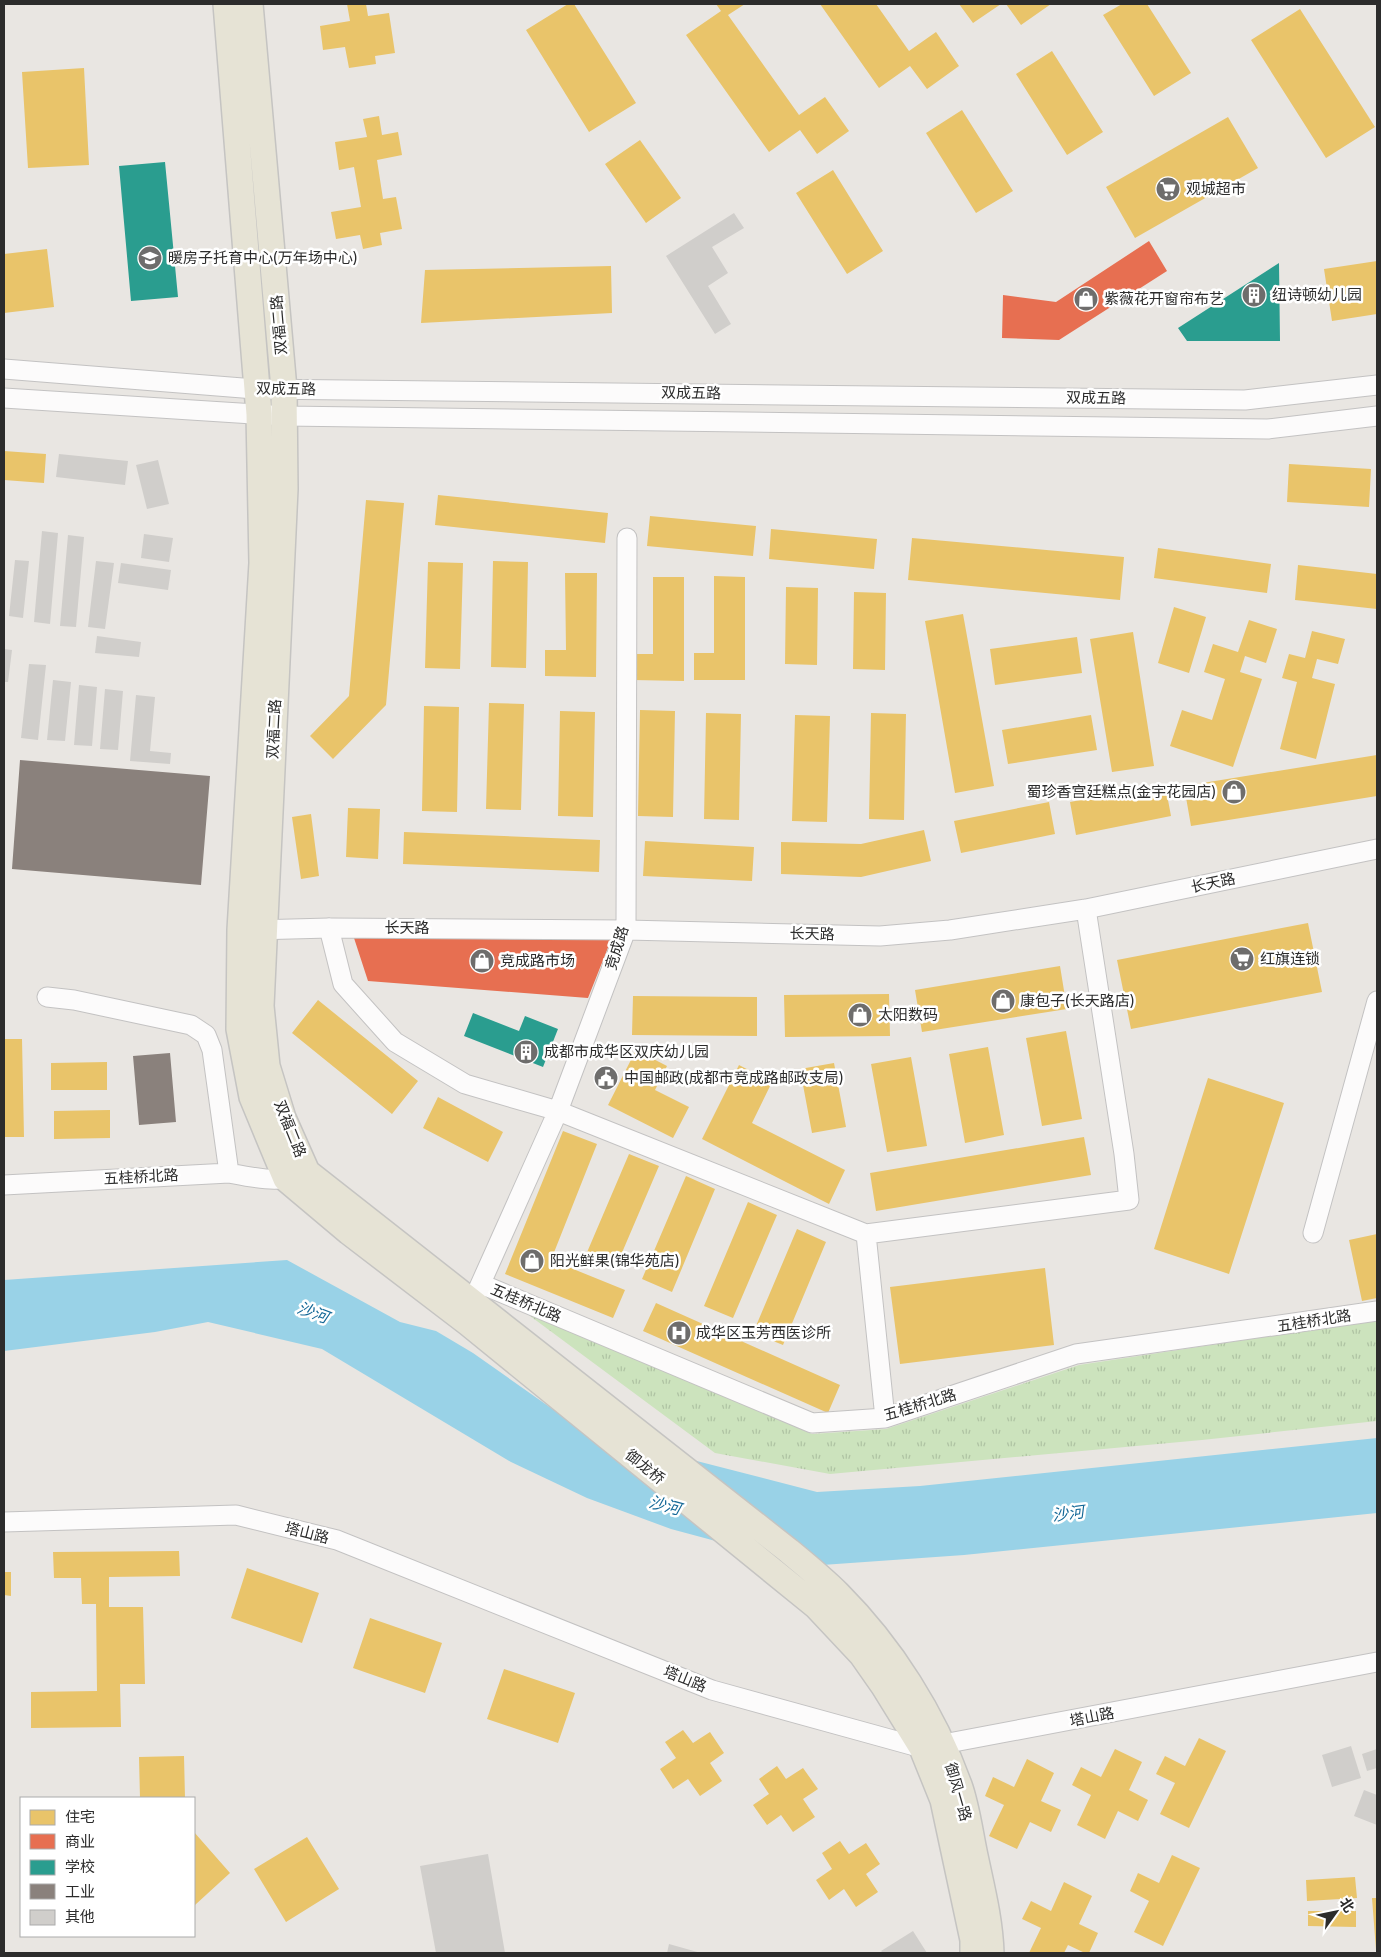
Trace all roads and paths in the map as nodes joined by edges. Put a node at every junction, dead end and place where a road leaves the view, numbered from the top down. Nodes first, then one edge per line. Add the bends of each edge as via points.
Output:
1 (226, 4) edge
2 (250, 4) edge
3 (4, 369) edge
4 (1377, 384) edge
5 (255, 389) junction
6 (284, 389) junction
7 (4, 398) edge
8 (259, 414) junction
9 (286, 416) junction
10 (1377, 416) edge
11 (627, 538) dead end
12 (1377, 849) edge
13 (1086, 909) junction
14 (329, 928) junction
15 (265, 929) junction
16 (240, 930) junction
17 (626, 930) junction
18 (47, 997) dead end
19 (1377, 1001) edge
20 (558, 1110) junction
21 (229, 1173) junction
22 (297, 1176) junction
23 (4, 1185) edge
24 (1313, 1233) dead end
25 (866, 1234) junction
26 (474, 1303) junction
27 (1377, 1311) edge
28 (525, 1342) joint
29 (885, 1418) junction
30 (4, 1522) edge
31 (873, 1651) junction
32 (1377, 1662) edge
33 (933, 1747) junction
34 (973, 1953) edge
35 (991, 1953) edge

1 - 5 main road, 双福二路
2 - 6 main road, 双福二路
3 - 5 street, 双成五路
4 - 6 street, 双成五路 via 1245,400
5 - 6 street, 双成五路
5 - 8 main road, 双福二路
6 - 9 main road, 双福二路
7 - 8 street, 双成五路
8 - 9 street, 双成五路
8 - 16 main road, 双福二路 via 262,563
9 - 10 street, 双成五路 via 1268,429
9 - 15 main road, 双福二路
11 - 17 street, 竞成路
12 - 13 street, 长天路
13 - 17 street, 长天路 via 950,930 880,936
13 - 25 street via 1129,1200
14 - 15 street, 长天路
14 - 17 street, 长天路
14 - 20 street via 343,984 395,1042 465,1084
15 - 16 street, 长天路
15 - 22 main road, 双福二路 via 261,1006 267,1066
16 - 22 main road, 双福二路 via 238,1029 244,1067 252,1097
17 - 20 street, 竞成路
18 - 21 street via 190,1025 206,1035 212,1050
19 - 24 street
20 - 25 street
20 - 26 street, 竞成路
21 - 22 street, 五桂桥北路 via 254,1177
21 - 23 street, 五桂桥北路
22 - 26 main road, 双福二路 via 349,1232
25 - 29 street
26 - 28 main road, 双福二路
26 - 29 street, 五桂桥北路 via 812,1424
26 - 31 main road, 御龙桥 via 816,1606
27 - 29 street, 五桂桥北路 via 1076,1354
28 - 31 main road, 御龙桥 via 796,1556 838,1593
30 - 33 street, 塔山路 via 236,1515 337,1540 712,1690
31 - 33 main road, 御风一路 via 883,1685
32 - 33 street, 塔山路
33 - 34 main road, 御风一路
33 - 35 main road, 御风一路 via 960,1787 990,1928

